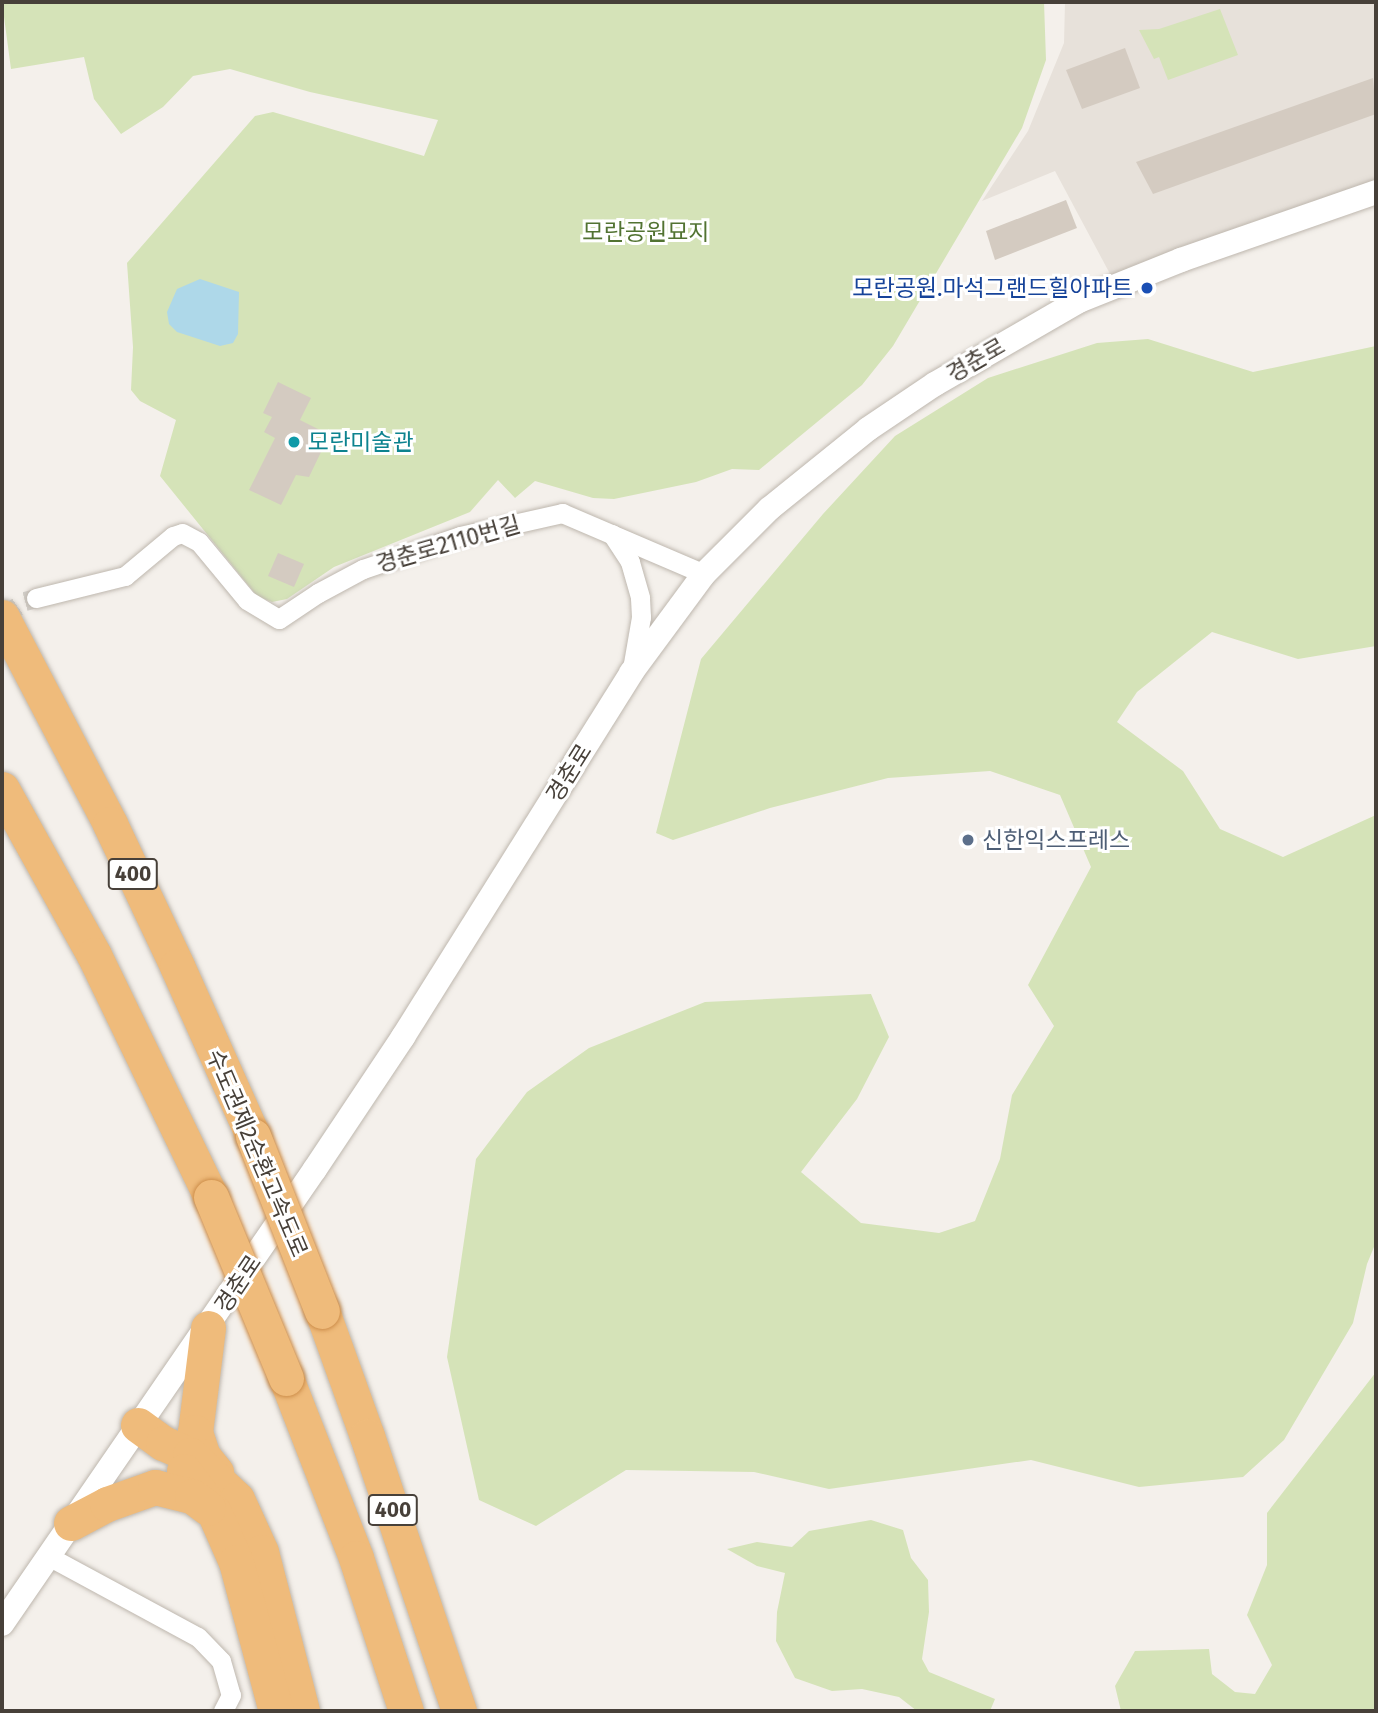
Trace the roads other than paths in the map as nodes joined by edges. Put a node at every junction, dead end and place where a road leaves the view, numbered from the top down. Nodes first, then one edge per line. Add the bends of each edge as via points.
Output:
1 (1376, 192) edge
2 (612, 534) junction
3 (704, 574) junction
4 (36, 598) tunnel mouth
5 (2, 617) edge
6 (631, 673) junction
7 (2, 789) edge
8 (208, 1328) junction
9 (150, 1434) junction
10 (226, 1506) junction
11 (71, 1523) junction
12 (48, 1556) junction
13 (2, 1624) edge
14 (223, 1711) edge
15 (276, 1711) edge
16 (302, 1711) edge
17 (406, 1711) edge
18 (459, 1711) edge

1 - 3 street, 경춘로 via 1079,301 935,384 868,429 769,509
2 - 3 street, 경춘로2110번길
2 - 4 street, 경춘로2110번길 via 562,513 460,536 363,569 279,619 247,600 199,542 182,533 125,576
2 - 6 street via 630,562 640,598
3 - 6 street, 경춘로
5 - 18 highway, 수도권제2순환고속도로 / 400, bridge via 115,836 253,1136 368,1436
6 - 8 street, 경춘로 via 403,1037
7 - 17 highway, 400, bridge via 94,954 211,1197 356,1558
8 - 9 street, 경춘로
8 - 10 highway via 195,1432
9 - 10 highway via 190,1455
9 - 11 street, 경춘로
10 - 11 highway via 155,1487
10 - 15 highway
10 - 16 highway via 261,1552
11 - 12 street, 경춘로
12 - 13 street, 경춘로
12 - 14 street via 198,1637 221,1661 231,1695

